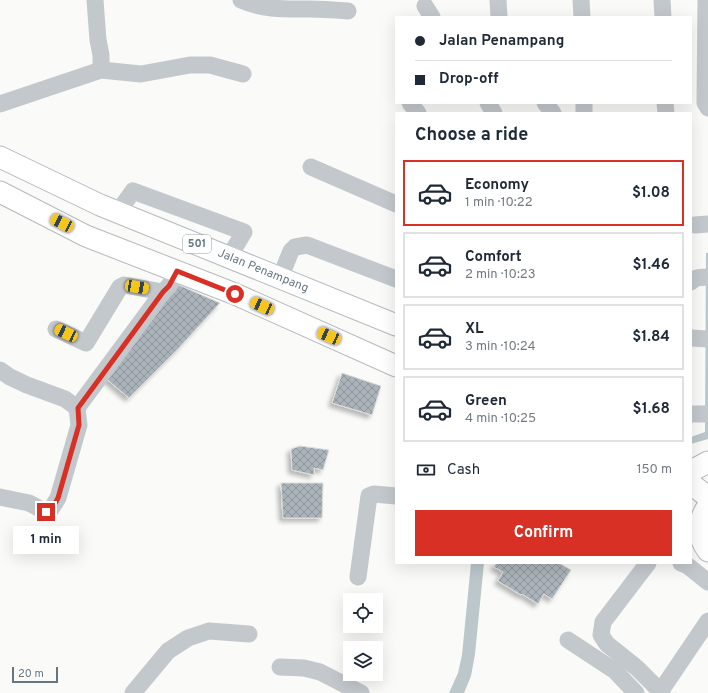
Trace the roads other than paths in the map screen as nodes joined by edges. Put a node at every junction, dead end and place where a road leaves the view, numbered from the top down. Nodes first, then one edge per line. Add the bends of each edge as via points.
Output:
1 (95, 0) edge
2 (104, 0) edge
3 (241, 0) edge
4 (498, 0) edge
5 (581, 0) edge
6 (662, 0) edge
7 (706, 0) edge
8 (348, 11) dead end
9 (499, 16) edge
10 (582, 16) edge
11 (663, 16) edge
12 (101, 63) junction
13 (243, 74) dead end
14 (0, 104) edge
15 (411, 104) edge
16 (546, 104) edge
17 (708, 108) edge
18 (417, 112) edge
19 (553, 112) edge
20 (0, 157) edge
21 (311, 167) dead end
22 (0, 192) edge
23 (395, 204) edge
24 (118, 212) junction
25 (229, 257) junction
26 (177, 271) junction
27 (280, 278) junction
28 (395, 279) edge
29 (163, 292) junction
30 (395, 325) edge
31 (56, 329) dead end
32 (395, 366) edge
33 (0, 370) edge
34 (78, 408) junction
35 (708, 462) edge
36 (692, 470) edge
37 (692, 485) edge
38 (395, 496) edge
39 (0, 497) edge
40 (708, 497) edge
41 (708, 506) edge
42 (700, 542) edge
43 (647, 564) edge
44 (683, 564) edge
45 (358, 577) dead end
46 (708, 582) edge
47 (708, 621) edge
48 (249, 634) dead end
49 (601, 635) junction
50 (568, 640) dead end
51 (583, 649) junction
52 (280, 667) dead end
53 (661, 692) edge
54 (133, 693) edge
55 (361, 693) edge
56 (636, 693) edge

1 - 12 street
2 - 12 street via 107,39
3 - 8 street via 283,10
4 - 9 street
5 - 10 street
6 - 11 street
7 - 17 street via 705,103
12 - 13 street via 141,74 190,64 210,65
12 - 14 street
15 - 18 street
16 - 19 street
20 - 24 main road, Jalan Penampang / 501
21 - 23 street
22 - 26 main road via 86,236
24 - 25 main road, Jalan Penampang / 501
24 - 25 street via 133,191 244,232
25 - 27 main road, Jalan Penampang / 501
26 - 29 street
26 - 32 main road
27 - 28 street via 291,251 295,247 308,245
27 - 30 main road, Jalan Penampang / 501
29 - 31 street via 124,285 120,287 86,343
29 - 34 street
33 - 34 street via 27,385 65,399
34 - 39 street via 79,425 58,498 52,509 46,512 29,503
35 - 36 main road
37 - 40 main road
38 - 45 street via 369,496
41 - 42 main road via 701,520
43 - 49 street via 603,622
44 - 46 street
47 - 53 street
48 - 54 street via 209,630 188,638 168,651
49 - 51 street
49 - 53 street via 607,644
50 - 51 street
51 - 56 street via 615,672
52 - 55 street via 320,672

